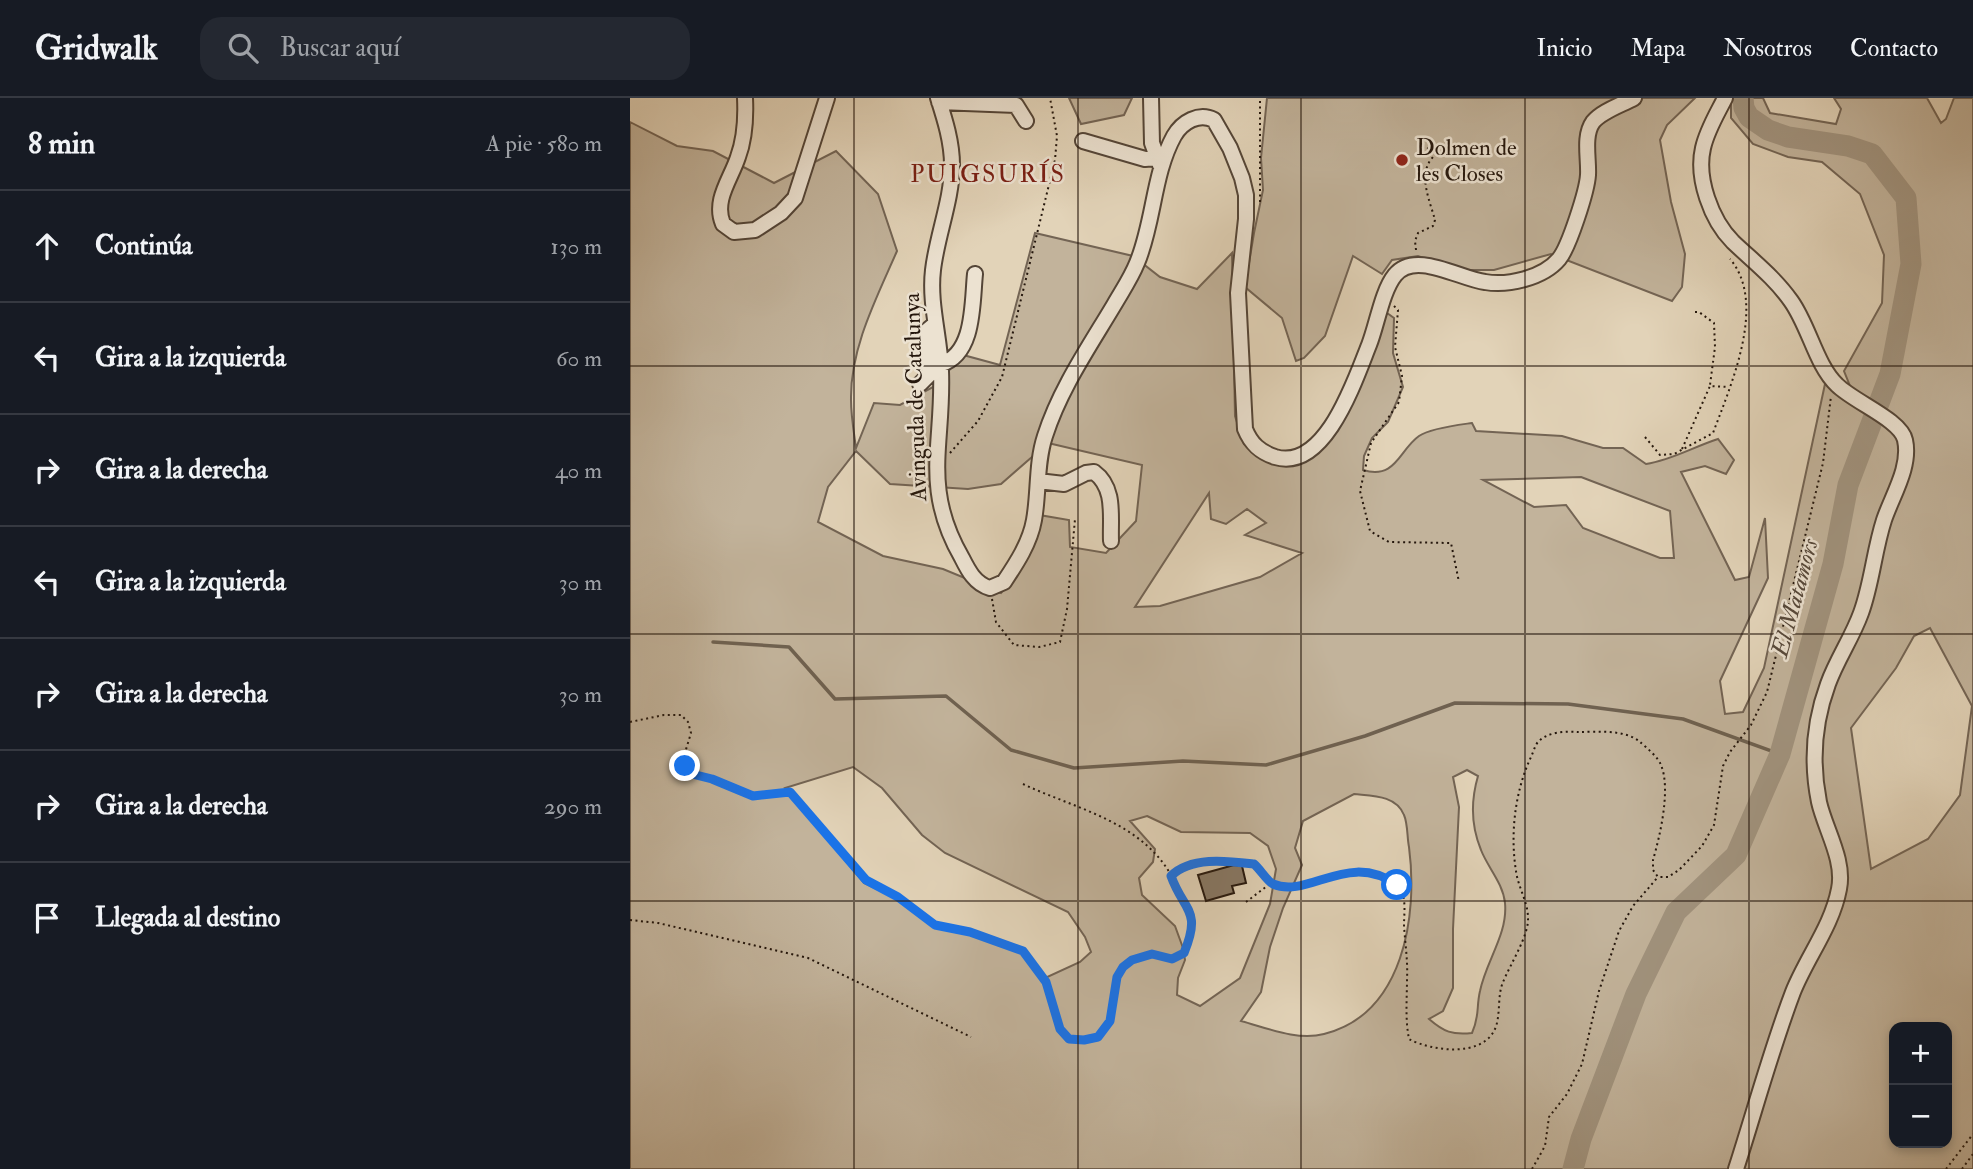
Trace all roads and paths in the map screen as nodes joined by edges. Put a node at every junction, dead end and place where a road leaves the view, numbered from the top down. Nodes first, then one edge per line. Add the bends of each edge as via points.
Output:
1 (745, 98) edge
2 (827, 98) edge
3 (1050, 98) edge
4 (1151, 98) edge
5 (1260, 98) edge
6 (1634, 98) edge
7 (1724, 98) edge
8 (938, 100) edge
9 (1027, 121) dead end
10 (1083, 141) dead end
11 (1426, 145) dead end
12 (1160, 164) junction
13 (1257, 212) dead end
14 (1728, 255) dead end
15 (1417, 265) junction
16 (975, 274) dead end
17 (1384, 299) junction
18 (1695, 312) dead end
19 (935, 324) junction
20 (941, 363) junction
21 (1833, 381) junction
22 (920, 384) dead end
23 (1710, 386) junction
24 (1731, 387) junction
25 (1645, 437) dead end
26 (1682, 449) junction
27 (936, 464) junction
28 (1038, 481) junction
29 (1075, 519) dead end
30 (1111, 541) dead end
31 (1459, 582) dead end
32 (990, 588) junction
33 (630, 722) edge
34 (1023, 784) dead end
35 (1171, 876) junction
36 (1658, 877) junction
37 (1271, 883) junction
38 (1246, 902) dead end
39 (630, 920) edge
40 (971, 1037) dead end
41 (1973, 1134) edge
42 (1970, 1138) junction
43 (1973, 1145) edge
44 (1973, 1154) edge
45 (1532, 1169) edge
46 (1736, 1169) edge
47 (1946, 1169) edge
48 (1962, 1169) edge

1 - 2 street via 742,144 719,209 723,224 734,232 755,230 796,198
3 - 27 path via 1057,136 1055,160 1002,377 973,428
4 - 12 street via 1152,143
5 - 13 path
6 - 15 street via 1598,117 1590,127 1586,190 1566,247 1551,266 1518,280 1490,283
7 - 21 street via 1702,157 1705,190 1714,215 1731,240 1790,299
8 - 9 street via 1016,105
8 - 19 street, Avinguda de Catalunya via 952,165 933,271
10 - 12 street
11 - 15 path via 1433,158 1427,164 1425,187 1436,220 1418,233
12 - 17 street via 1174,136 1197,118 1209,118 1219,126 1236,162 1246,195 1238,293 1244,419 1248,437 1259,449 1295,458 1319,444 1351,387
12 - 28 street via 1138,262 1063,394 1044,438
14 - 24 path via 1743,283 1746,306 1743,343
15 - 17 street via 1398,272
16 - 20 street via 964,345 950,361
17 - 31 path via 1398,310 1395,347 1402,376 1399,402 1371,443 1360,491 1370,531 1389,542 1451,543
18 - 23 path via 1714,323
19 - 20 street, Avinguda de Catalunya
19 - 22 street via 923,334 930,374
20 - 27 street, Avinguda de Catalunya
21 - 36 path via 1823,463 1767,692 1723,766 1714,825 1702,846 1679,870
21 - 46 street via 1868,409 1894,422 1905,437 1906,452 1861,615 1818,716 1814,746 1819,802 1840,886 1829,923 1793,992
23 - 24 path
23 - 26 path
24 - 26 path via 1713,433
25 - 26 path via 1660,455
27 - 32 street, Avinguda de Catalunya via 938,493 951,536 973,577
28 - 30 street via 1064,484 1094,472 1103,479 1110,493
28 - 32 street via 1028,539 1004,582
29 - 32 path via 1060,642 1039,648 1014,645 996,622
33 - 35 path via 681,715 691,733 684,756 692,774 753,796 790,792 866,880 935,925 1023,951 1046,982 1060,1029 1069,1039 1098,1037 1110,1021 1117,977 1132,960 1152,954 1172,959 1184,953 1192,913
34 - 35 path via 1134,833 1161,859
35 - 37 path via 1182,866 1227,860 1254,864
36 - 37 path via 1653,860 1665,796 1661,764 1654,755 1637,740 1620,734 1560,731 1538,742 1517,804 1512,842 1527,928 1501,986 1495,1030 1482,1043 1466,1049 1423,1047 1409,1039 1404,897 1397,885 1366,871 1304,884
36 - 45 path via 1619,931 1581,1064 1567,1094 1549,1117 1545,1146
37 - 38 path
39 - 40 path via 658,922 808,958
41 - 42 path
42 - 43 path
42 - 47 path
44 - 48 path

